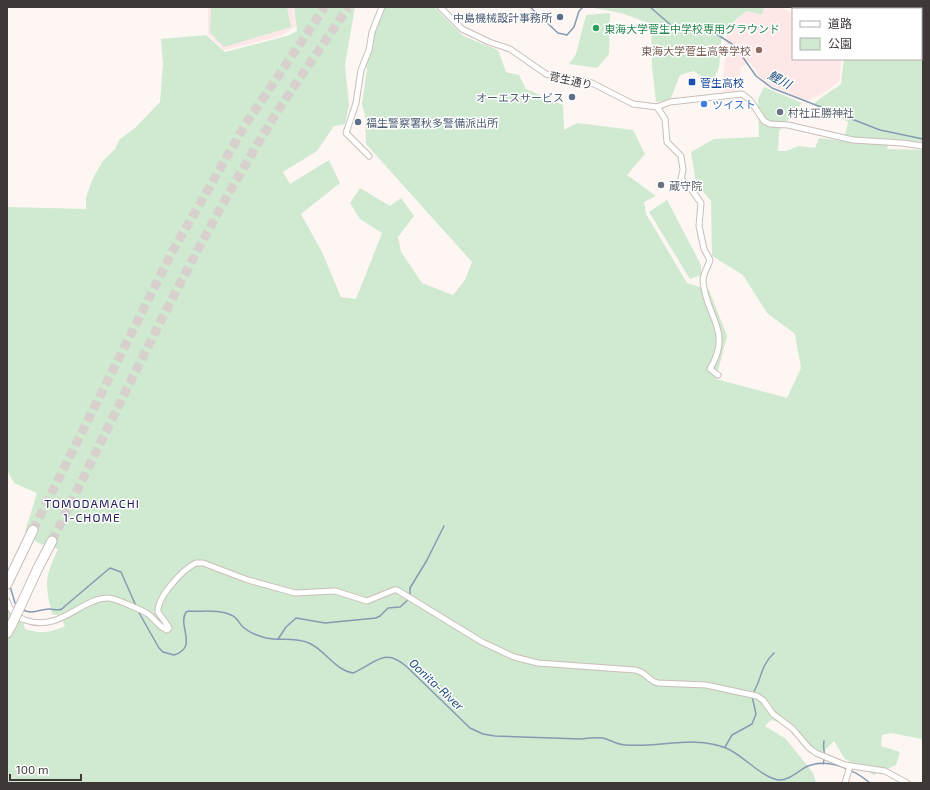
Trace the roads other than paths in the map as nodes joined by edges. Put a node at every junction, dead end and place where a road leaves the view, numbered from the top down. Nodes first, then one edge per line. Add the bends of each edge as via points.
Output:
1 (382, 7) edge
2 (440, 7) edge
3 (657, 107) junction
4 (923, 146) edge
5 (369, 156) dead end
6 (718, 375) dead end
7 (33, 530) tunnel mouth
8 (52, 541) tunnel mouth
9 (7, 584) edge
10 (7, 601) edge
11 (7, 633) edge
12 (850, 766) junction
13 (845, 783) edge
14 (907, 783) edge

1 - 5 street via 361,70 356,103 346,133
2 - 3 street, 菅生通り via 462,29 510,49 546,74 556,78 586,81 633,104
3 - 4 street, 菅生通り via 670,102 742,94 750,100 764,121 770,124 788,125 853,140 902,142
3 - 6 street via 665,119 667,142 681,156 681,179 701,203 699,226 704,249 710,260 703,280 720,341 717,357 710,370
7 - 9 highway
8 - 11 highway, bridge
10 - 12 street via 16,615 23,620 34,622 56,620 103,598 113,599 145,612 163,629 168,630 158,612 161,599 168,588 192,565 199,563 295,593 335,591 367,600 396,590 482,642 518,659 538,663 635,670 644,672 653,682 706,685 757,696 773,714 793,729 809,748 826,758
12 - 13 street
12 - 14 street via 885,771

